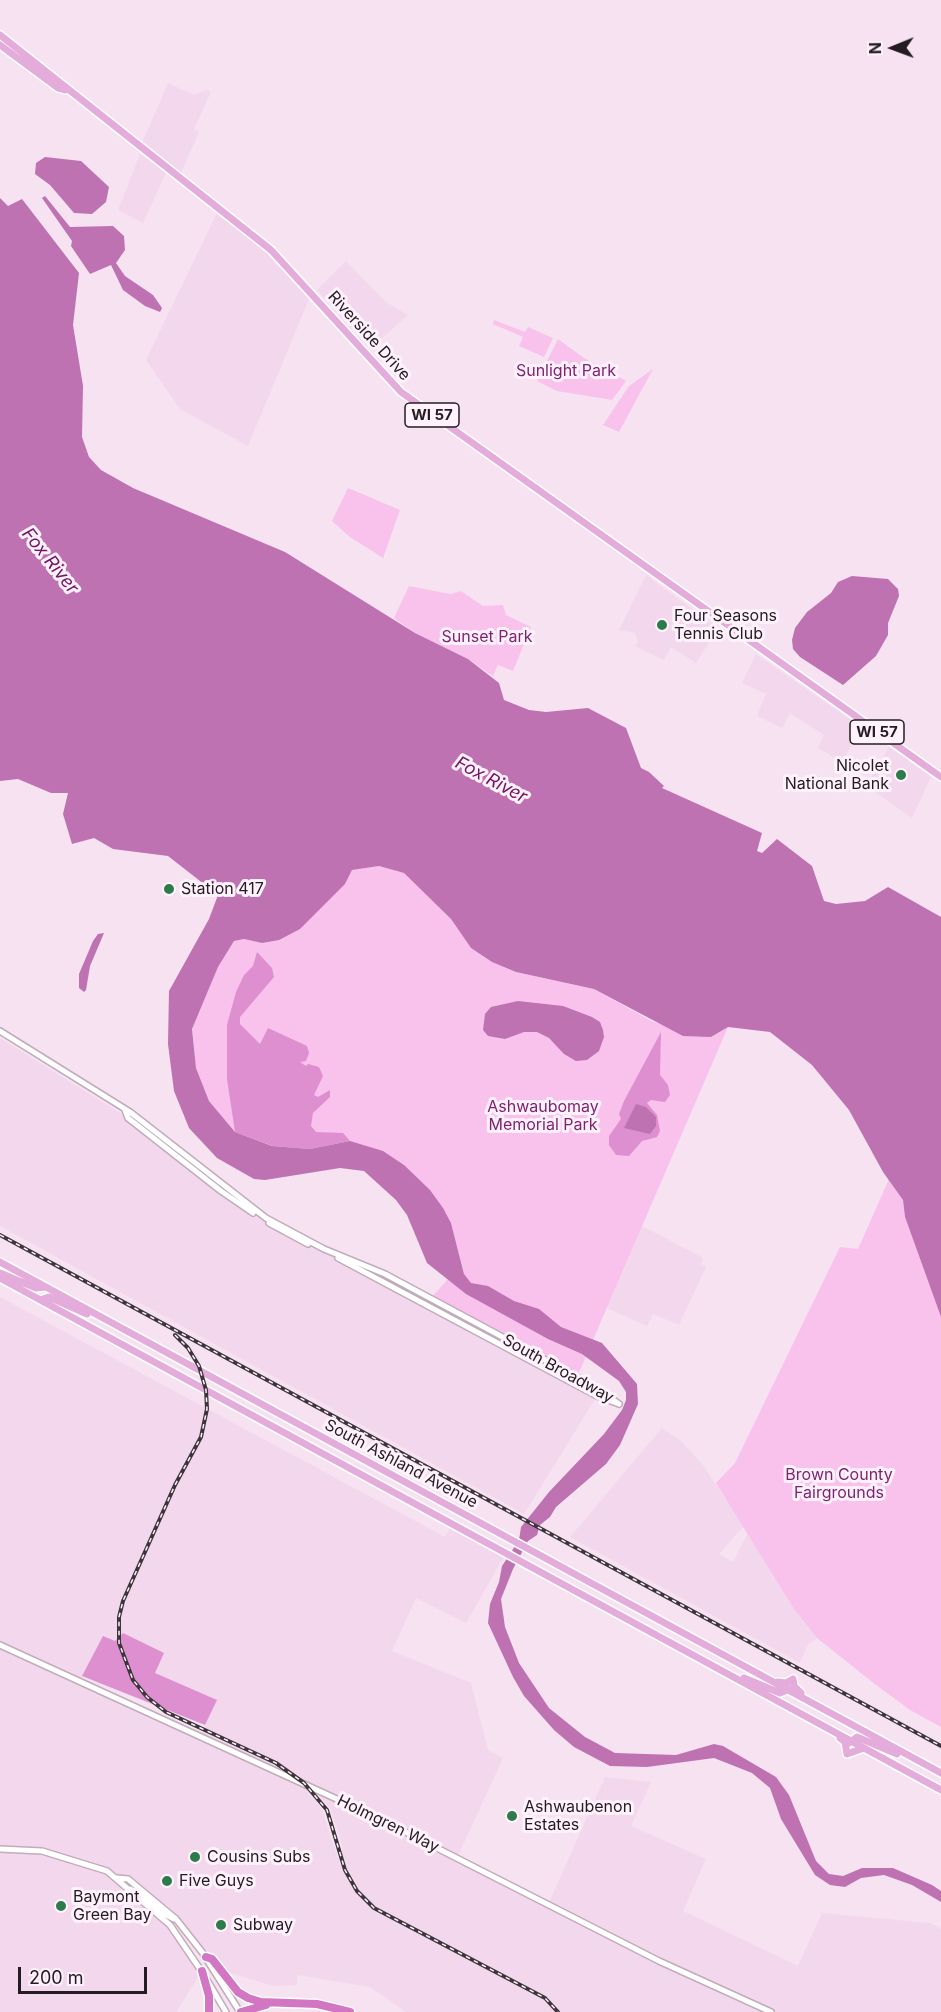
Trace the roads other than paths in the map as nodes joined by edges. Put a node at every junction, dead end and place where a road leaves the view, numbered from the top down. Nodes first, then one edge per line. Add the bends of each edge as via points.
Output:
1 (0, 35) edge
2 (0, 45) edge
3 (66, 90) junction
4 (941, 777) edge
5 (0, 1031) edge
6 (125, 1110) junction
7 (0, 1262) edge
8 (0, 1273) edge
9 (0, 1278) edge
10 (46, 1287) junction
11 (40, 1300) junction
12 (105, 1319) junction
13 (0, 1645) edge
14 (730, 1675) junction
15 (769, 1680) junction
16 (741, 1681) junction
17 (791, 1687) junction
18 (850, 1740) junction
19 (847, 1748) junction
20 (864, 1748) junction
21 (917, 1760) junction
22 (941, 1773) edge
23 (941, 1790) edge
24 (0, 1849) edge
25 (117, 1878) junction
26 (123, 1886) junction
27 (176, 1919) junction
28 (170, 1925) junction
29 (206, 1957) junction
30 (202, 1971) junction
31 (281, 2002) junction
32 (209, 2012) edge
33 (226, 2012) edge
34 (240, 2012) edge
35 (350, 2012) edge
36 (771, 2012) edge

1 - 3 main road, Riverside Drive / WI 57 via 47,70
2 - 3 main road, Riverside Drive / WI 57
3 - 4 main road, Riverside Drive / WI 57 via 271,250 401,392
5 - 6 street, South Broadway
6 - 6 street, South Broadway via 128,1118 220,1191 285,1233 619,1404 601,1390 385,1274 324,1249 266,1218
7 - 10 main road, South Ashland Avenue
8 - 10 main road via 36,1288
9 - 11 main road, South Ashland Avenue
10 - 12 main road, South Ashland Avenue
11 - 12 main road via 49,1297
11 - 14 main road, South Ashland Avenue
12 - 15 main road, South Ashland Avenue
13 - 36 street, Holmgren Way via 332,1796 659,1961
14 - 16 main road, South Ashland Avenue
14 - 17 main road via 780,1693
15 - 17 main road, South Ashland Avenue
15 - 17 main road via 784,1683 793,1679
16 - 18 main road, South Ashland Avenue
16 - 19 main road via 753,1692 841,1739
17 - 21 main road, South Ashland Avenue
18 - 19 main road
18 - 20 main road, South Ashland Avenue
18 - 21 main road via 862,1738
19 - 20 main road via 847,1754
20 - 23 main road, South Ashland Avenue
21 - 22 main road
24 - 25 street via 42,1851 79,1860
25 - 26 street
25 - 27 street via 128,1879
26 - 27 street via 140,1893 162,1913
26 - 28 street
27 - 29 street
28 - 29 street
28 - 30 street
29 - 31 highway via 242,1995 261,2002
29 - 34 street
30 - 32 highway
30 - 33 street
31 - 34 highway
31 - 35 highway via 320,2004

